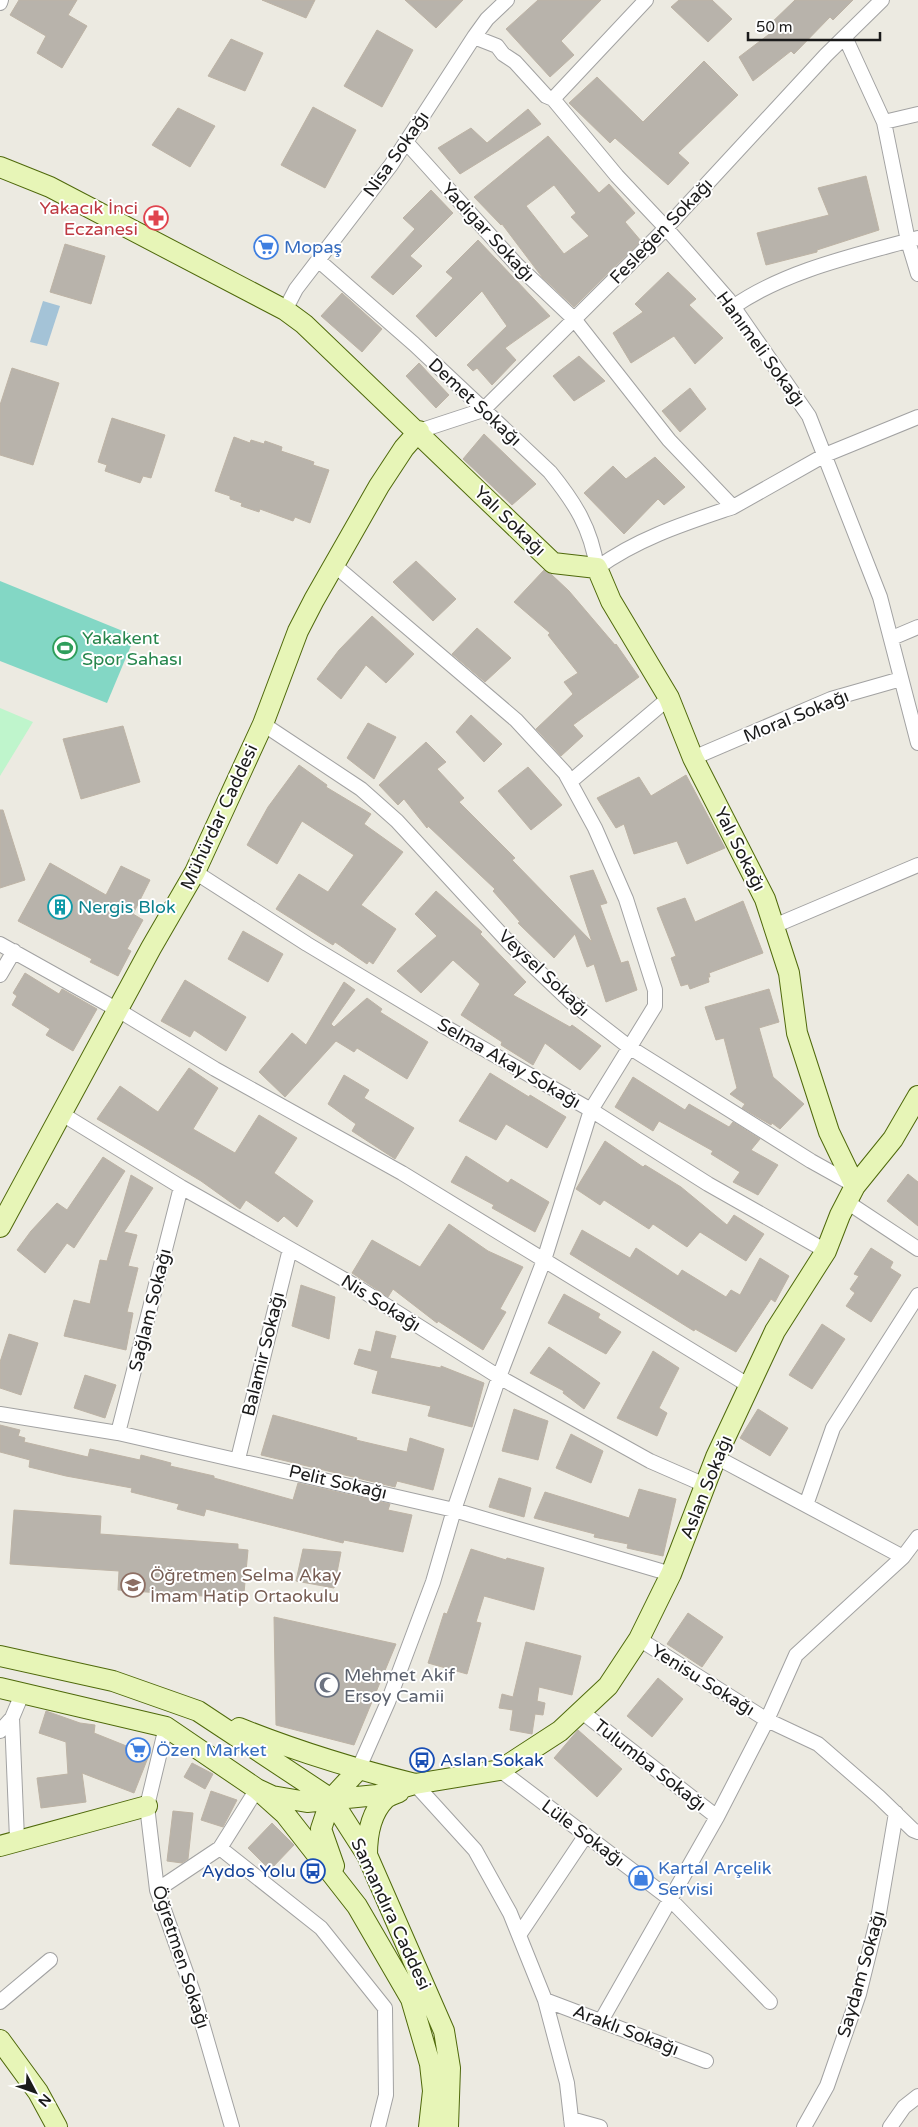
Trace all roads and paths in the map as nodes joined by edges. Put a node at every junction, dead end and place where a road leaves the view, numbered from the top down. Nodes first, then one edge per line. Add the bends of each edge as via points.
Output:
1 (507, 0) edge
2 (646, 0) edge
3 (882, 0) edge
4 (474, 37) junction
5 (845, 37) junction
6 (553, 99) junction
7 (918, 114) edge
8 (884, 122) junction
9 (406, 142) junction
10 (0, 167) edge
11 (666, 228) junction
12 (913, 240) edge
13 (318, 260) junction
14 (918, 274) edge
15 (733, 307) junction
16 (285, 310) junction
17 (574, 319) junction
18 (483, 410) junction
19 (918, 417) edge
20 (418, 432) junction
21 (826, 455) junction
22 (733, 507) junction
23 (333, 564) junction
24 (597, 568) junction
25 (918, 627) edge
26 (892, 638) junction
27 (901, 679) junction
28 (669, 698) junction
29 (262, 724) junction
30 (918, 744) edge
31 (694, 758) junction
32 (570, 782) junction
33 (918, 865) edge
34 (195, 872) junction
35 (774, 926) junction
36 (0, 944) edge
37 (14, 952) junction
38 (0, 975) edge
39 (118, 1010) junction
40 (629, 1047) junction
41 (918, 1096) edge
42 (591, 1110) junction
43 (62, 1114) junction
44 (181, 1187) junction
45 (851, 1194) junction
46 (0, 1228) edge
47 (918, 1248) edge
48 (290, 1249) junction
49 (826, 1251) junction
50 (544, 1260) junction
51 (918, 1295) edge
52 (499, 1377) junction
53 (748, 1385) junction
54 (0, 1414) edge
55 (118, 1433) junction
56 (716, 1457) junction
57 (238, 1459) junction
58 (705, 1485) junction
59 (806, 1505) junction
60 (454, 1510) junction
61 (918, 1537) edge
62 (903, 1557) junction
63 (671, 1574) junction
64 (640, 1639) junction
65 (0, 1649) edge
66 (10, 1659) edge
67 (0, 1688) edge
68 (22, 1694) junction
69 (198, 1711) junction
70 (582, 1712) junction
71 (12, 1718) junction
72 (767, 1720) junction
73 (166, 1727) junction
74 (0, 1732) edge
75 (358, 1770) junction
76 (500, 1770) junction
77 (415, 1784) junction
78 (257, 1789) junction
79 (331, 1799) junction
80 (147, 1806) junction
81 (896, 1813) junction
82 (717, 1817) junction
83 (918, 1832) edge
84 (586, 1834) junction
85 (8, 1843) edge
86 (220, 1848) junction
87 (367, 1855) junction
88 (341, 1884) junction
89 (157, 1890) junction
90 (670, 1899) junction
91 (519, 1935) junction
92 (50, 1960) dead end
93 (545, 2000) junction
94 (0, 2002) edge
95 (770, 2002) dead end
96 (600, 2021) junction
97 (0, 2040) edge
98 (706, 2061) dead end
99 (918, 2096) edge
100 (572, 2123) edge
101 (57, 2127) edge
102 (232, 2127) edge
103 (378, 2127) edge
104 (429, 2127) edge
105 (448, 2127) edge
106 (600, 2127) edge
107 (804, 2127) edge
108 (890, 2127) edge

1 - 4 street, Nisa Sokağı
2 - 6 street
3 - 5 street, Fesleğen Sokağı
4 - 6 street, Hanımeli Sokağı via 497,46 546,96
4 - 9 street, Nisa Sokağı
5 - 8 street
5 - 11 street, Fesleğen Sokağı
6 - 11 street, Hanımeli Sokağı via 617,176
7 - 8 street
8 - 12 street
9 - 13 street, Nisa Sokağı
9 - 17 street, Yadigar Sokağı via 516,264
10 - 16 street, Yalı Sokağı via 50,187
11 - 15 street, Hanımeli Sokağı
11 - 17 street, Fesleğen Sokağı
12 - 14 street
12 - 15 street via 838,260 755,292
13 - 16 street, Nisa Sokağı
13 - 18 street, Demet Sokağı
15 - 21 street, Hanımeli Sokağı via 810,416
16 - 20 street, Yalı Sokağı via 304,324
17 - 18 street, Fesleğen Sokağı
17 - 22 street, Yadigar Sokağı via 669,440
18 - 20 street, Fesleğen Sokağı
18 - 24 street, Demet Sokağı via 550,472 568,494 594,545
19 - 21 street
20 - 23 street, Mühürdar Caddesi via 394,463
20 - 24 street, Yalı Sokağı via 553,563
21 - 22 street
21 - 26 street, Hanımeli Sokağı via 880,597
22 - 24 street via 663,531
23 - 29 street, Mühürdar Caddesi via 298,632
23 - 32 street via 516,720
24 - 28 street, Yalı Sokağı via 611,601
25 - 26 street
26 - 27 street, Hanımeli Sokağı
27 - 30 street, Hanımeli Sokağı
27 - 31 street, Moral Sokağı via 831,699
28 - 31 street, Yalı Sokağı
28 - 32 street
29 - 34 street, Mühürdar Caddesi
29 - 40 street, Veysel Sokağı via 361,789 397,821 512,946 570,1002
31 - 35 street, Yalı Sokağı via 765,899
32 - 40 street via 595,828 626,899 655,990 655,1006
33 - 35 street
34 - 39 street, Mühürdar Caddesi
34 - 42 street, Selma Akay Sokağı via 440,1024
35 - 45 street, Yalı Sokağı via 790,973 797,1033
36 - 37 street
37 - 38 street
37 - 39 street
39 - 43 street, Mühürdar Caddesi
39 - 50 street via 215,1069 402,1172
40 - 42 street
40 - 45 street, Veysel Sokağı via 811,1161
41 - 45 street, Aslan Sokağı via 893,1139
42 - 49 street, Selma Akay Sokağı via 708,1184
42 - 50 street
43 - 44 street, Nis Sokağı
43 - 46 street, Mühürdar Caddesi
44 - 48 street, Nis Sokağı
44 - 55 street, Sağlam Sokağı
45 - 47 street, Veysel Sokağı
45 - 49 street, Aslan Sokağı
48 - 52 street, Nis Sokağı via 352,1284
48 - 57 street, Balamir Sokağı
49 - 53 street, Aslan Sokağı via 775,1331
50 - 52 street
50 - 53 street
51 - 59 street via 833,1428
52 - 58 street, Nis Sokağı via 650,1461
52 - 60 street
53 - 56 street, Aslan Sokağı
54 - 55 street, Pelit Sokağı
55 - 57 street, Pelit Sokağı
56 - 58 street, Aslan Sokağı
56 - 59 street
57 - 60 street, Pelit Sokağı
58 - 63 street, Aslan Sokağı
59 - 62 street
60 - 63 street, Pelit Sokağı
60 - 75 street via 433,1582
61 - 62 street
62 - 72 street via 796,1655
63 - 64 street, Aslan Sokağı
64 - 70 street, Aslan Sokağı via 608,1686
64 - 72 street, Yenisu Sokağı
65 - 66 street
66 - 69 street, Samandıra Caddesi via 113,1681
67 - 68 street, Samandıra Caddesi
68 - 71 street
68 - 73 street, Samandıra Caddesi
69 - 75 street via 278,1744
69 - 79 street, Samandıra Caddesi
70 - 76 street, Aslan Sokağı via 560,1731
70 - 82 street, Tulumba Sokağı
71 - 74 street
71 - 85 street
72 - 81 street, Yenisu Sokağı via 818,1744
72 - 82 street
73 - 78 street, Samandıra Caddesi
73 - 80 street, Öğretmen Sokağı
75 - 77 street
75 - 79 street
76 - 77 street, Aslan Sokağı
76 - 84 street, Lüle Sokağı
77 - 79 street via 377,1796
77 - 87 street via 385,1799 372,1819
77 - 91 street via 475,1850 510,1912
78 - 79 street via 272,1796 307,1802
78 - 86 street
78 - 88 street, Samandıra Caddesi via 285,1814
79 - 87 street, Samandıra Caddesi
79 - 88 street via 321,1829
80 - 85 street
80 - 89 street, Öğretmen Sokağı
81 - 83 street, Yenisu Sokağı
81 - 107 street, Saydam Sokağı via 880,1914 859,1994 827,2086
82 - 90 street
84 - 90 street, Lüle Sokağı
84 - 91 street
86 - 89 street
86 - 103 street via 321,1928 385,2008 386,2095
87 - 105 street, Samandıra Caddesi via 444,2031 450,2068
88 - 104 street, Samandıra Caddesi via 357,1906 410,2000 430,2064
89 - 102 street, Öğretmen Sokağı via 193,1992
90 - 95 street, Lüle Sokağı
90 - 96 street
91 - 93 street
92 - 94 street
93 - 96 street, Araklı Sokağı
93 - 100 street via 563,2069
96 - 98 street, Araklı Sokağı
97 - 101 street via 38,2092
99 - 108 street via 904,2107
100 - 106 street

